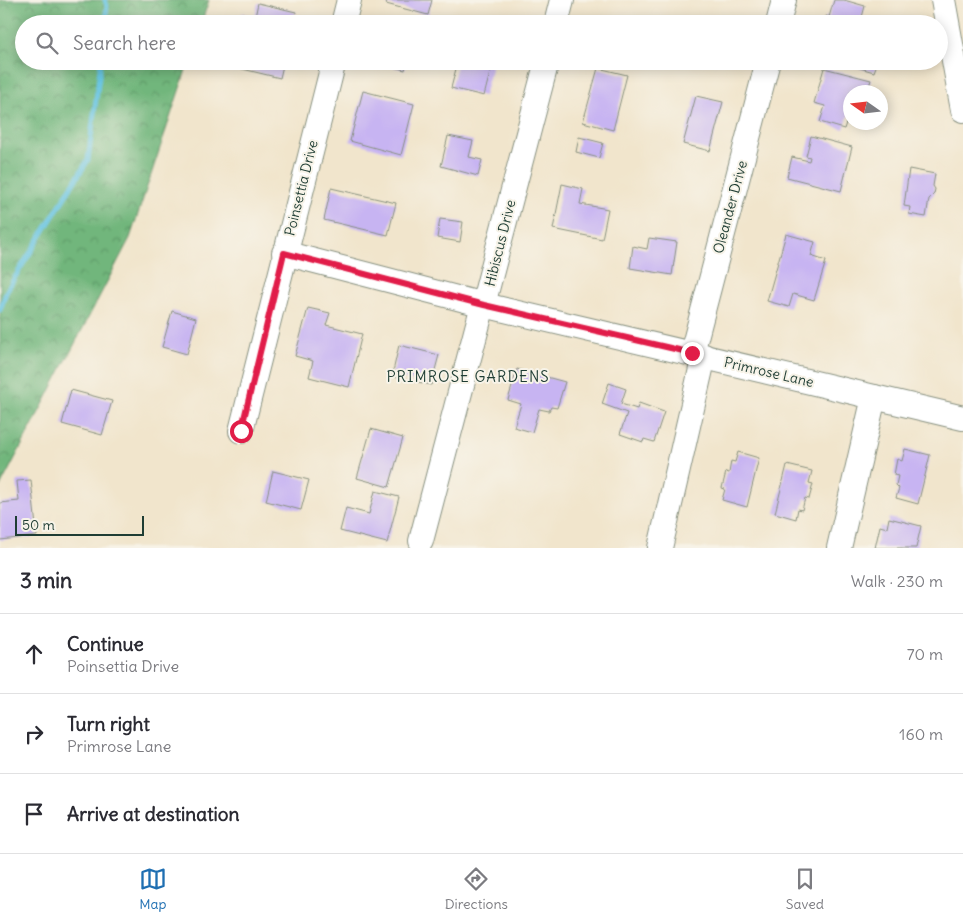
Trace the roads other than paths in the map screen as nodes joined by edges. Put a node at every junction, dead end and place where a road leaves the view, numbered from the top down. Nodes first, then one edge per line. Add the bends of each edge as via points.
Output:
1 (349, 0) edge
2 (562, 0) edge
3 (784, 0) edge
4 (943, 0) edge
5 (345, 15) edge
6 (558, 15) edge
7 (780, 15) edge
8 (946, 15) edge
9 (948, 28) edge
10 (332, 70) edge
11 (545, 70) edge
12 (766, 70) edge
13 (963, 110) edge
14 (284, 253) junction
15 (484, 305) junction
16 (698, 355) junction
17 (874, 397) junction
18 (963, 418) edge
19 (241, 431) dead end
20 (421, 541) dead end
21 (660, 548) edge
22 (839, 548) edge

1 - 5 street
2 - 6 street
3 - 7 street
4 - 8 street
9 - 13 street
10 - 14 street, Poinsettia Drive
11 - 15 street, Hibiscus Drive
12 - 16 street, Oleander Drive
14 - 15 street, Primrose Lane
14 - 19 street, Poinsettia Drive
15 - 16 street, Primrose Lane
15 - 20 street, Hibiscus Drive
16 - 17 street, Primrose Lane
16 - 21 street, Oleander Drive
17 - 18 street, Primrose Lane
17 - 22 street

